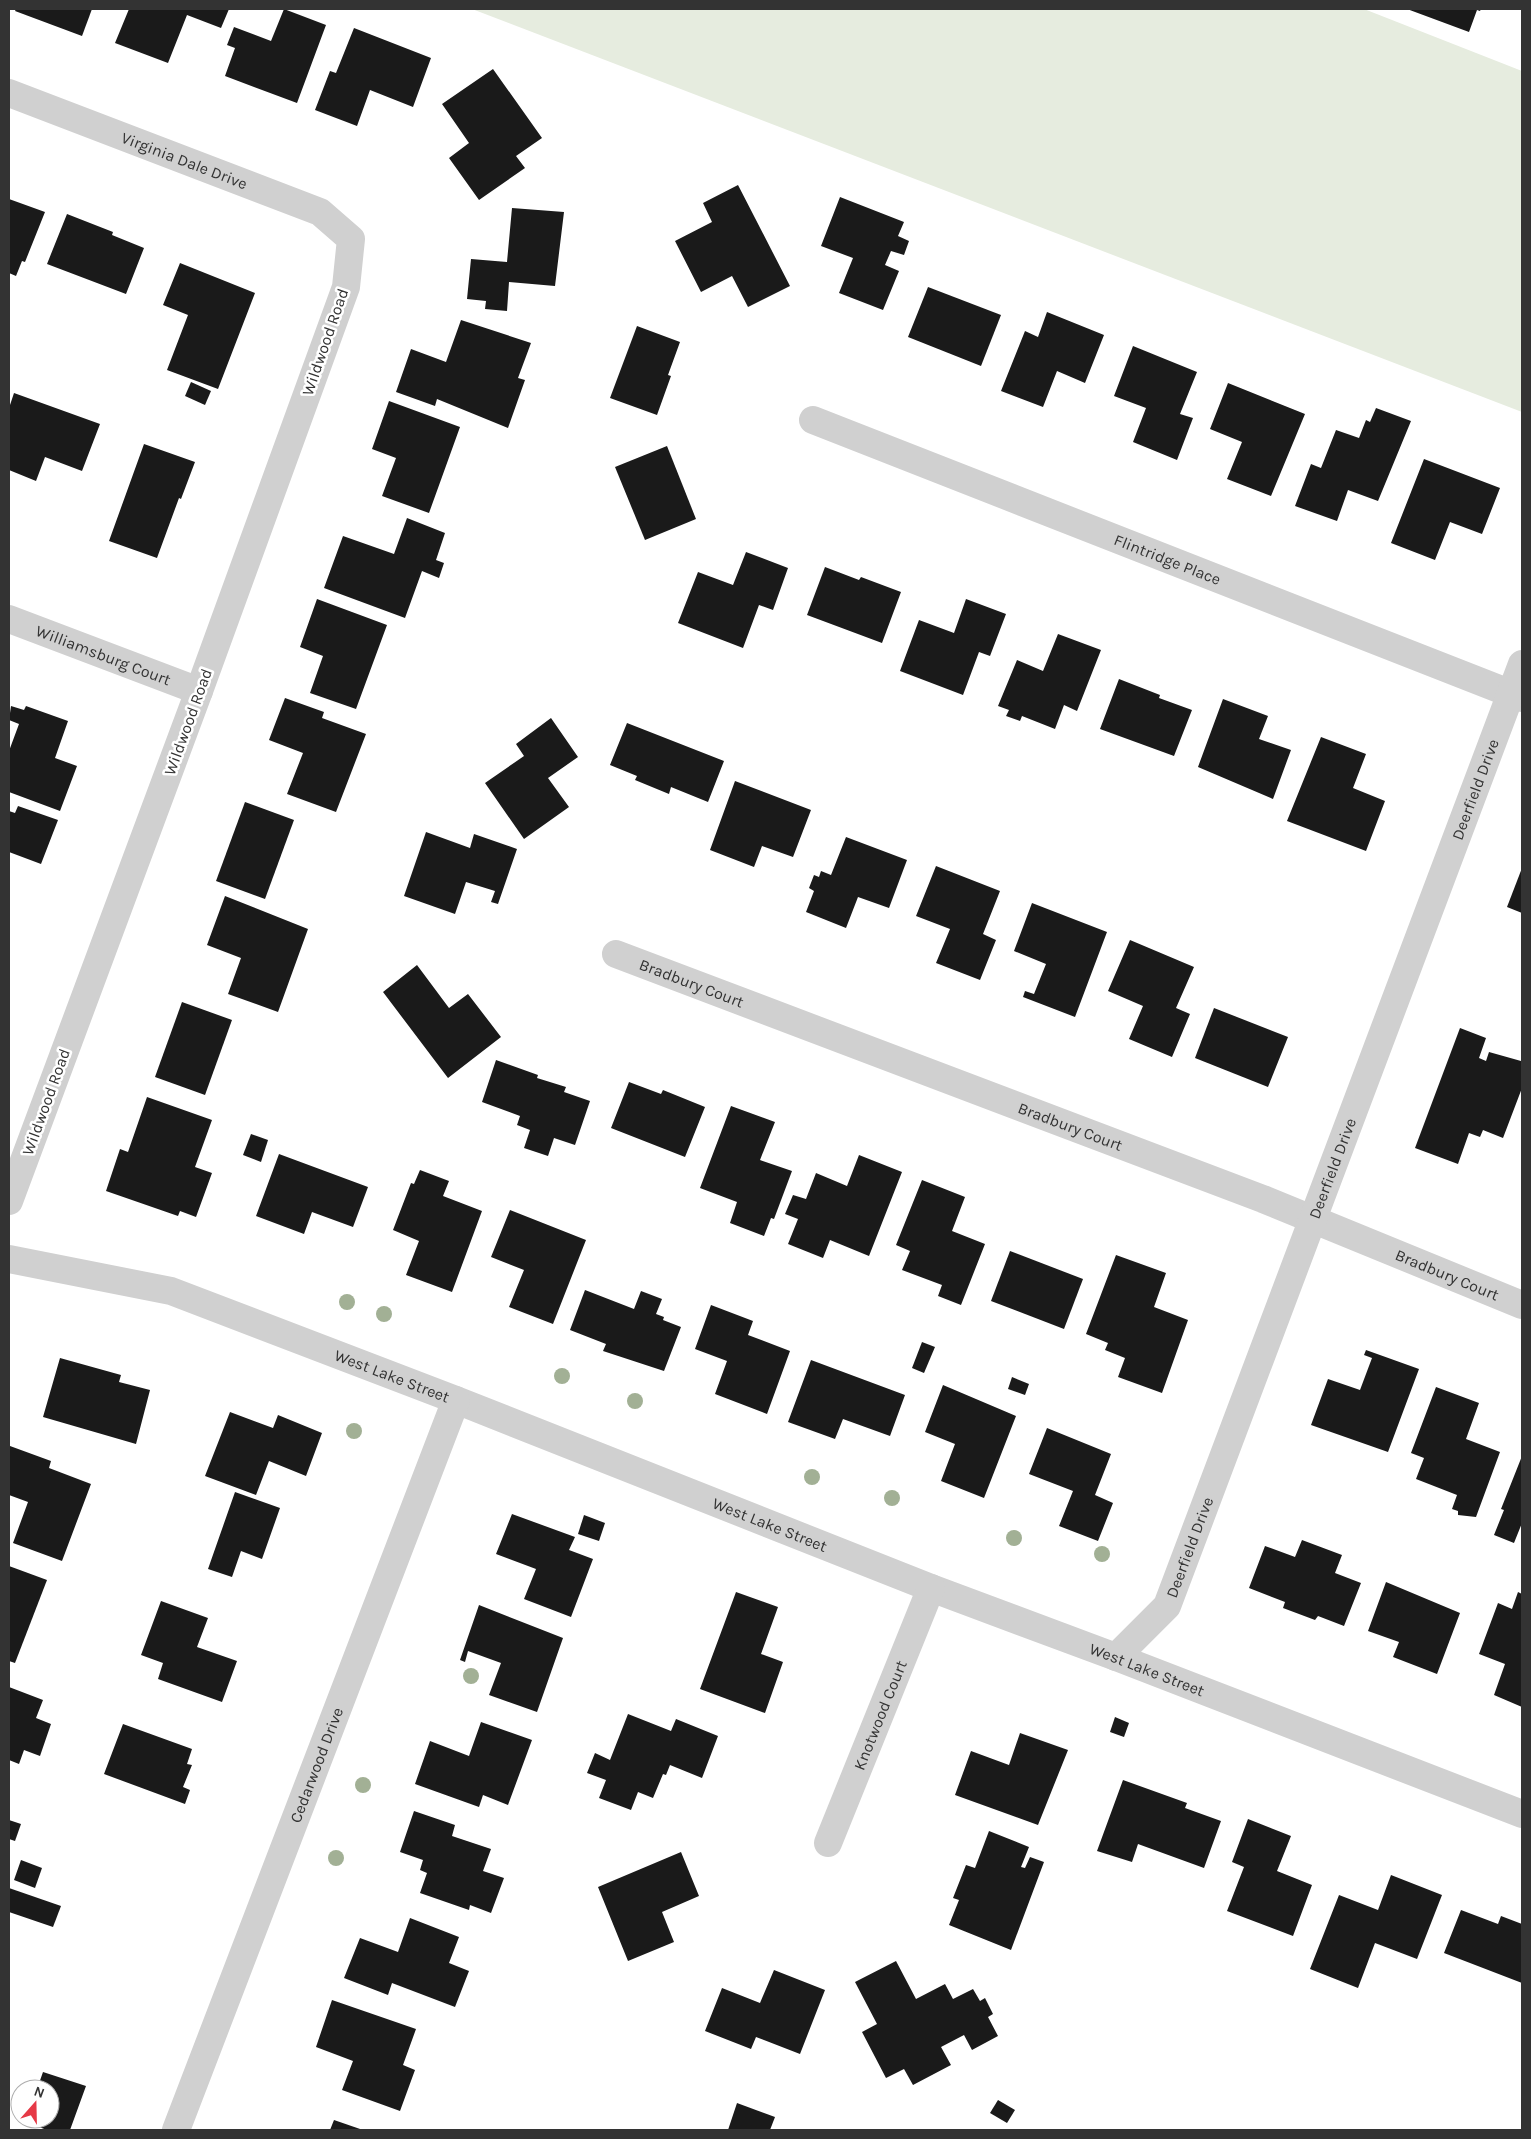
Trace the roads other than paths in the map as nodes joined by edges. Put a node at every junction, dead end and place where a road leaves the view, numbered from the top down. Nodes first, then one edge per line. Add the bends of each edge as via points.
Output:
1 (9, 93) edge
2 (351, 240) joint
3 (813, 420) dead end
4 (9, 620) edge
5 (1522, 664) edge
6 (199, 691) junction
7 (1517, 696) edge
8 (616, 954) dead end
9 (9, 1201) edge
10 (1313, 1218) junction
11 (9, 1259) edge
12 (1522, 1305) edge
13 (456, 1400) junction
14 (931, 1588) junction
15 (1116, 1656) junction
16 (1522, 1814) edge
17 (828, 1843) dead end
18 (176, 2130) edge

1 - 2 street, Virginia Dale Drive via 320,212
2 - 6 street, Wildwood Road via 346,287
3 - 7 street, Flintridge Place
4 - 6 street, Williamsburg Court
5 - 7 street, Deerfield Drive
6 - 9 street, Wildwood Road
7 - 10 street, Deerfield Drive
8 - 10 street, Bradbury Court
10 - 12 street, Bradbury Court
10 - 15 street, Deerfield Drive via 1167,1606
11 - 13 street, West Lake Street via 171,1291
13 - 14 street, West Lake Street
13 - 18 street, Cedarwood Drive
14 - 15 street, West Lake Street
14 - 17 street, Knotwood Court
15 - 16 street, West Lake Street

